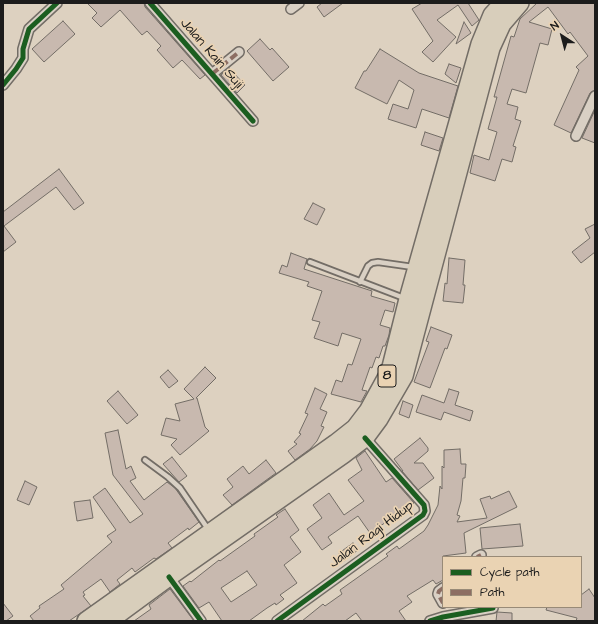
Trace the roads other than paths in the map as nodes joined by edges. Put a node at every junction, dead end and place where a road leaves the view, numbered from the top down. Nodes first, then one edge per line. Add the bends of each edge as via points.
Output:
1 (57, 3) edge
2 (150, 3) edge
3 (513, 4) edge
4 (239, 52) dead end
5 (212, 74) junction
6 (3, 85) edge
7 (595, 96) edge
8 (253, 121) dead end
9 (576, 136) dead end
10 (310, 262) dead end
11 (417, 268) junction
12 (360, 282) junction
13 (408, 299) junction
14 (365, 438) junction
15 (145, 460) dead end
16 (211, 532) junction
17 (169, 577) junction
18 (442, 589) edge
19 (442, 602) edge
20 (445, 608) edge
21 (493, 608) dead end
22 (443, 617) junction
23 (86, 621) edge
24 (109, 621) edge
25 (202, 621) edge
26 (277, 621) edge
27 (430, 621) edge

1 - 6 street via 28,29 23,58
2 - 5 street, Jalan Kain Suji
3 - 11 highway, 8 via 492,15 480,44
3 - 14 highway, 8 via 491,48 404,376
4 - 5 street
5 - 8 street, Jalan Kain Suji
7 - 9 street
10 - 12 lane
11 - 12 lane via 372,263
11 - 13 highway, 8
12 - 13 lane
13 - 16 highway, 8 via 390,371 368,411 355,428
14 - 17 highway, 8
14 - 26 street, Jalan Ragi Hidup via 424,505 424,515
15 - 16 lane via 180,488
16 - 23 highway, 8
17 - 24 highway, 8
17 - 25 street
18 - 19 street via 438,594
20 - 22 street
21 - 22 street
22 - 27 street

